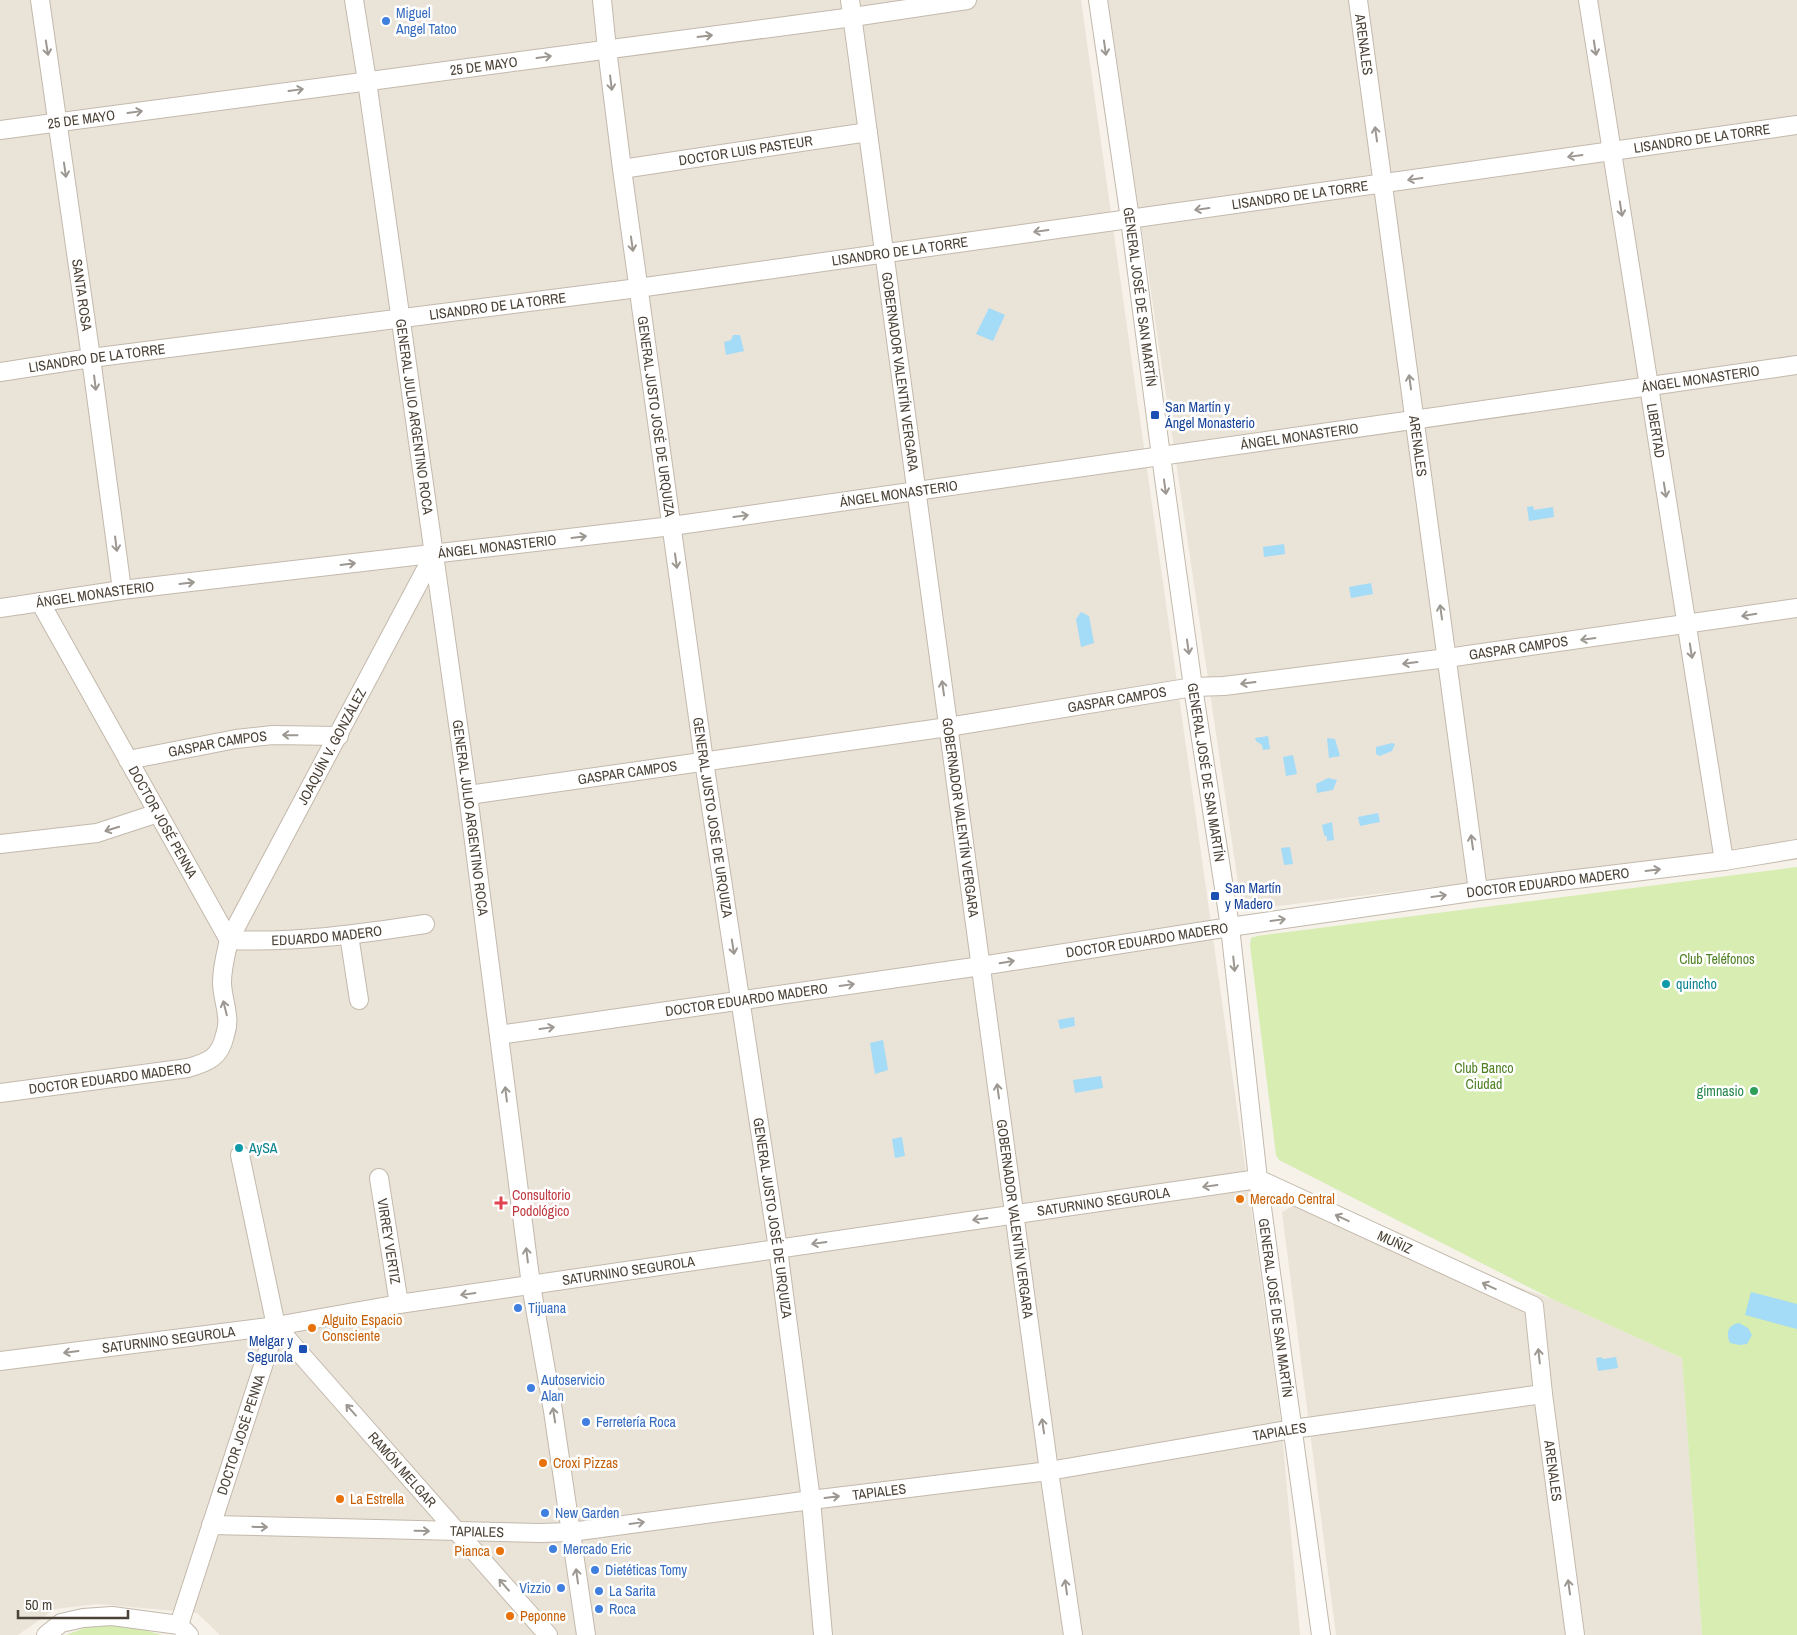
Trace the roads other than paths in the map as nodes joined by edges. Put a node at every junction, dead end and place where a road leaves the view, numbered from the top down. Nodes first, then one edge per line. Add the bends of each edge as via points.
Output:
1 (40, 0) edge
2 (354, 0) edge
3 (602, 0) edge
4 (967, 0) edge
5 (1098, 0) edge
6 (1358, 0) edge
7 (1588, 0) edge
8 (851, 9) edge
9 (606, 49) junction
10 (367, 81) junction
11 (59, 122) junction
12 (1797, 125) edge
13 (0, 130) edge
14 (868, 132) junction
15 (1612, 151) junction
16 (622, 169) junction
17 (1383, 183) junction
18 (1130, 219) junction
19 (884, 254) junction
20 (638, 288) junction
21 (400, 319) junction
22 (92, 358) junction
23 (1797, 365) edge
24 (0, 372) edge
25 (1649, 386) junction
26 (1415, 420) junction
27 (1161, 456) junction
28 (916, 491) junction
29 (672, 526) junction
30 (434, 554) junction
31 (122, 590) junction
32 (40, 602) junction
33 (0, 608) edge
34 (1797, 608) edge
35 (1686, 625) junction
36 (1447, 658) junction
37 (1193, 687) junction
38 (948, 727) junction
39 (338, 736) junction
40 (128, 760) junction
41 (704, 761) junction
42 (468, 794) junction
43 (158, 813) junction
44 (0, 844) edge
45 (1797, 849) edge
46 (1724, 861) junction
47 (1478, 891) junction
48 (424, 924) dead end
49 (1230, 926) junction
50 (349, 935) junction
51 (228, 940) junction
52 (981, 966) junction
53 (359, 1000) dead end
54 (741, 1001) junction
55 (499, 1035) junction
56 (0, 1093) edge
57 (240, 1155) dead end
58 (379, 1178) dead end
59 (1258, 1179) junction
60 (1014, 1214) junction
61 (778, 1249) junction
62 (531, 1285) junction
63 (399, 1304) junction
64 (1534, 1306) joint
65 (276, 1326) junction
66 (0, 1361) edge
67 (1543, 1394) junction
68 (1293, 1429) junction
69 (1049, 1471) junction
70 (811, 1500) junction
71 (211, 1526) junction
72 (458, 1531) junction
73 (570, 1532) junction
74 (184, 1630) edge
75 (46, 1635) edge
76 (548, 1635) edge
77 (586, 1635) edge
78 (823, 1635) edge
79 (1073, 1635) edge
80 (1321, 1635) edge
81 (1575, 1635) edge

1 -> 11 street, SANTA ROSA
2 - 10 street, GENERAL JULIO ARGENTINO ROCA
3 - 9 street, GENERAL JUSTO JOSÉ DE URQUIZA
4 - 8 street, 25 DE MAYO
5 -> 18 street, GENERAL JOSÉ DE SAN MARTÍN
17 -> 6 street, ARENALES
7 -> 15 street, LIBERTAD
9 -> 8 street, 25 DE MAYO
8 - 14 street, GOBERNADOR VALENTÍN VERGARA
10 -> 9 street, 25 DE MAYO
9 -> 16 street, GENERAL JUSTO JOSÉ DE URQUIZA
11 -> 10 street, 25 DE MAYO
10 - 21 street, GENERAL JULIO ARGENTINO ROCA
11 - 13 street, 25 DE MAYO
11 -> 22 street, SANTA ROSA
12 - 15 street, LISANDRO DE LA TORRE
14 - 16 street, DOCTOR LUIS PASTEUR
14 - 19 street, GOBERNADOR VALENTÍN VERGARA
15 -> 17 street, LISANDRO DE LA TORRE
15 -> 25 street, LIBERTAD
16 -> 20 street, GENERAL JUSTO JOSÉ DE URQUIZA
17 -> 18 street, LISANDRO DE LA TORRE
26 -> 17 street, ARENALES
18 -> 19 street, LISANDRO DE LA TORRE
18 - 27 street, GENERAL JOSÉ DE SAN MARTÍN
19 - 20 street, LISANDRO DE LA TORRE
19 - 28 street, GOBERNADOR VALENTÍN VERGARA
20 - 21 street, LISANDRO DE LA TORRE
20 - 29 street, GENERAL JUSTO JOSÉ DE URQUIZA
21 - 22 street, LISANDRO DE LA TORRE
21 - 30 street, GENERAL JULIO ARGENTINO ROCA
22 - 24 street, LISANDRO DE LA TORRE
22 -> 31 street, SANTA ROSA
23 - 25 street, ÁNGEL MONASTERIO
25 - 26 street, ÁNGEL MONASTERIO
25 -> 35 street, LIBERTAD
26 - 27 street, ÁNGEL MONASTERIO
36 -> 26 street, ARENALES
27 - 28 street, ÁNGEL MONASTERIO
27 -> 37 street, GENERAL JOSÉ DE SAN MARTÍN
29 -> 28 street, ÁNGEL MONASTERIO
38 -> 28 street, GOBERNADOR VALENTÍN VERGARA
30 -> 29 street, ÁNGEL MONASTERIO
29 -> 41 street, GENERAL JUSTO JOSÉ DE URQUIZA
31 -> 30 street, ÁNGEL MONASTERIO
30 - 39 street, JOAQUÍN V. GONZÁLEZ
30 - 42 street, GENERAL JULIO ARGENTINO ROCA
31 - 32 street, ÁNGEL MONASTERIO
32 - 33 street, ÁNGEL MONASTERIO
32 - 40 street, DOCTOR JOSÉ PENNA
34 -> 35 street, GASPAR CAMPOS
35 -> 36 street, GASPAR CAMPOS
35 -> 46 street, LIBERTAD
36 -> 37 street, GASPAR CAMPOS via 1224,686
47 -> 36 street, ARENALES
37 - 38 street, GASPAR CAMPOS
37 - 49 street, GENERAL JOSÉ DE SAN MARTÍN
38 - 41 street, GASPAR CAMPOS
38 - 52 street, GOBERNADOR VALENTÍN VERGARA
39 -> 40 street, GASPAR CAMPOS via 273,735 236,739
39 - 51 street, JOAQUÍN V. GONZÁLEZ
40 - 43 street, DOCTOR JOSÉ PENNA
41 - 42 street, GASPAR CAMPOS
41 -> 54 street, GENERAL JUSTO JOSÉ DE URQUIZA
42 - 55 street, GENERAL JULIO ARGENTINO ROCA
43 -> 44 street via 97,833
43 - 51 street, DOCTOR JOSÉ PENNA
45 - 46 street, DOCTOR EDUARDO MADERO
47 -> 46 street, DOCTOR EDUARDO MADERO
49 -> 47 street, DOCTOR EDUARDO MADERO
48 - 50 street, EDUARDO MADERO
52 -> 49 street, DOCTOR EDUARDO MADERO
49 -> 59 street, GENERAL JOSÉ DE SAN MARTÍN
50 - 51 street, EDUARDO MADERO
50 - 53 street
56 -> 51 street, DOCTOR EDUARDO MADERO via 188,1068 217,1055 227,1029 222,982
54 -> 52 street, DOCTOR EDUARDO MADERO
60 -> 52 street, GOBERNADOR VALENTÍN VERGARA
55 -> 54 street, DOCTOR EDUARDO MADERO
54 - 61 street, GENERAL JUSTO JOSÉ DE URQUIZA
62 -> 55 street, GENERAL JULIO ARGENTINO ROCA
57 - 65 street, DOCTOR JOSÉ PENNA
58 - 63 street, VIRREY VERTIZ
59 -> 60 street, SATURNINO SEGUROLA
64 -> 59 street, MUÑIZ
59 - 68 street, GENERAL JOSÉ DE SAN MARTÍN
60 -> 61 street, SATURNINO SEGUROLA
69 -> 60 street, GOBERNADOR VALENTÍN VERGARA
61 - 62 street, SATURNINO SEGUROLA
61 - 70 street, GENERAL JUSTO JOSÉ DE URQUIZA
62 -> 63 street, SATURNINO SEGUROLA
73 -> 62 street, GENERAL JULIO ARGENTINO ROCA via 554,1411
63 - 65 street, SATURNINO SEGUROLA
67 -> 64 street, ARENALES
65 -> 66 street, SATURNINO SEGUROLA
65 - 71 street, DOCTOR JOSÉ PENNA
72 -> 65 street, RAMÓN MELGAR
67 - 68 street, TAPIALES
81 -> 67 street, ARENALES
68 - 69 street, TAPIALES
68 - 80 street, GENERAL JOSÉ DE SAN MARTÍN
70 -> 69 street, TAPIALES
79 -> 69 street, GOBERNADOR VALENTÍN VERGARA
73 -> 70 street, TAPIALES
70 - 78 street, GENERAL JUSTO JOSÉ DE URQUIZA
71 -> 72 street, TAPIALES
71 - 74 street, DOCTOR JOSÉ PENNA
72 - 73 street, TAPIALES
76 -> 72 street, RAMÓN MELGAR
77 -> 73 street, GENERAL JULIO ARGENTINO ROCA
74 - 75 street via 128,1617 84,1618 61,1624

